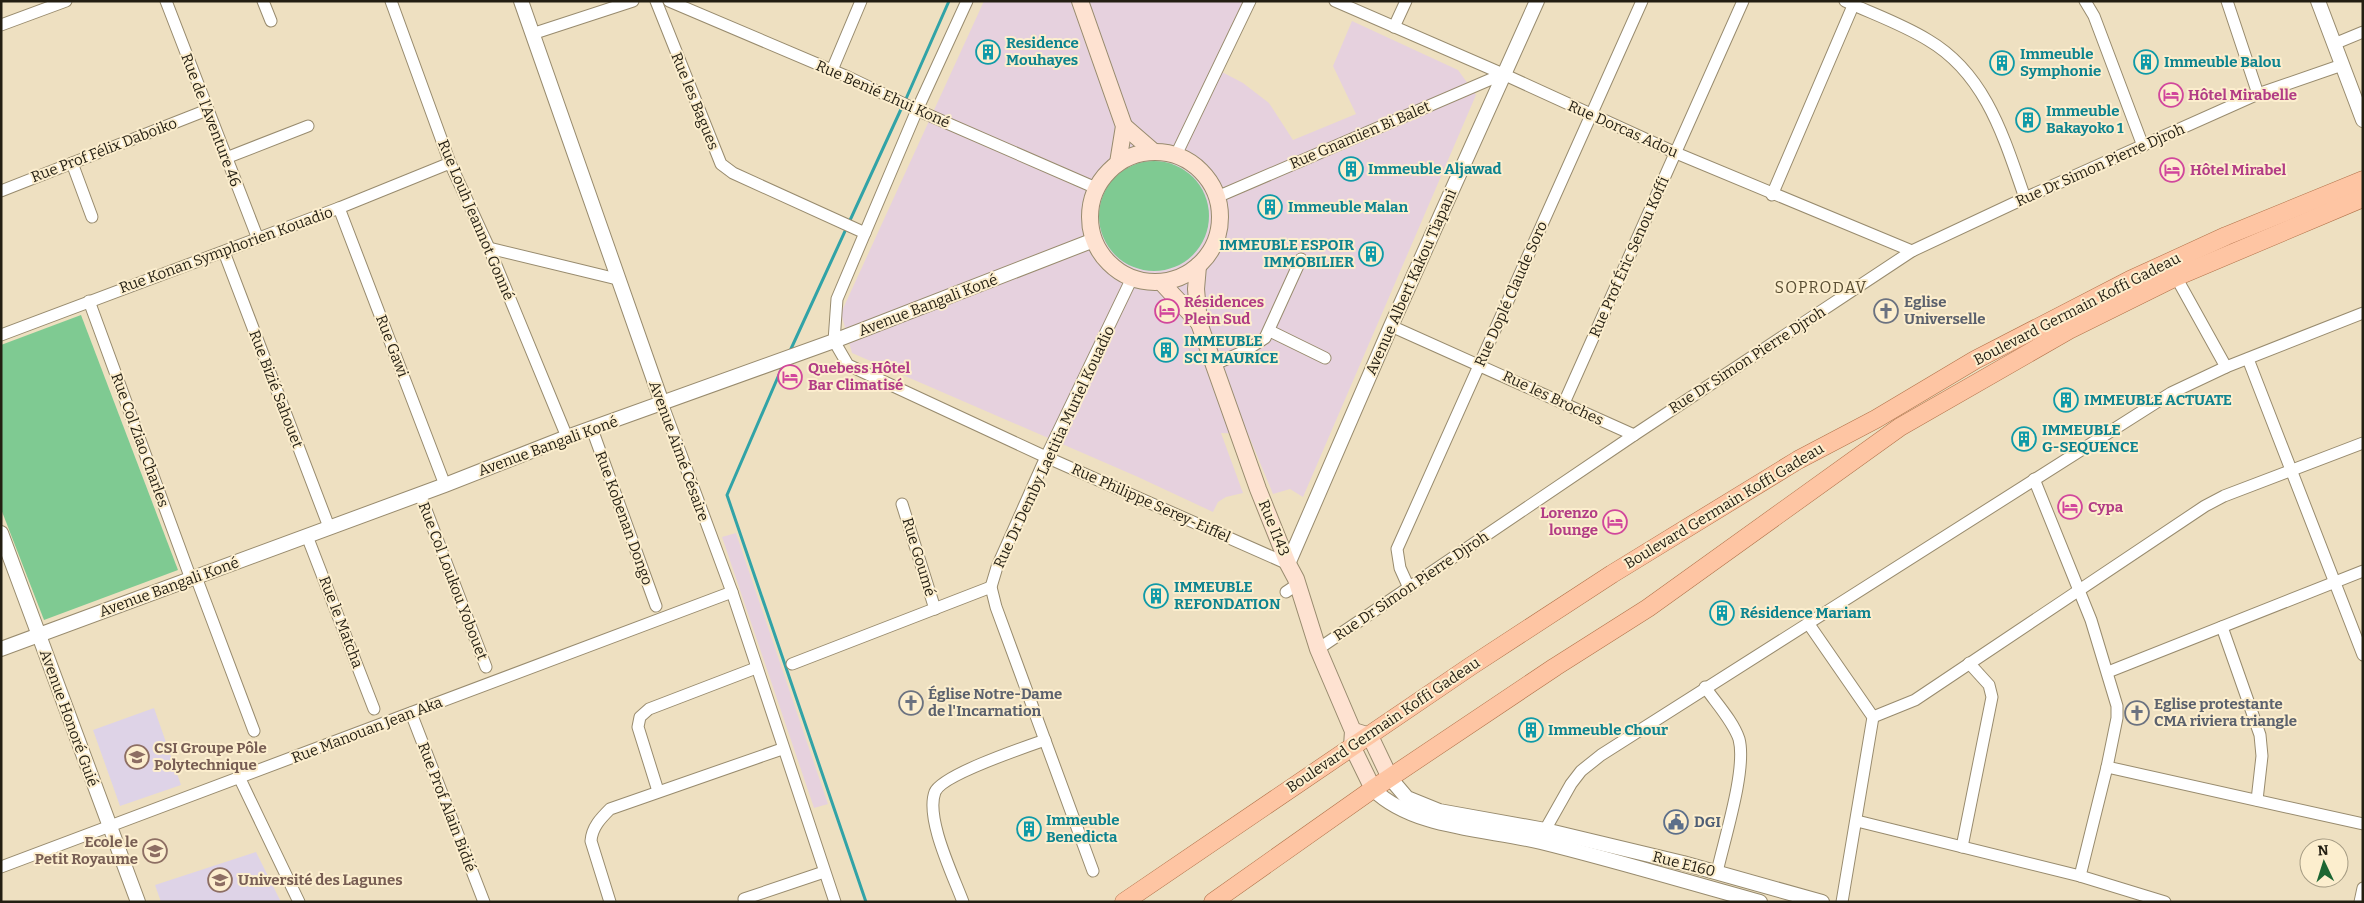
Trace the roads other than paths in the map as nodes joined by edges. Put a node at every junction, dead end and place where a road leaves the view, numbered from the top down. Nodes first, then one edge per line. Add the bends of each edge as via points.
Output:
1 (66, 1) edge
2 (166, 1) edge
3 (263, 1) edge
4 (390, 1) edge
5 (521, 1) edge
6 (633, 1) edge
7 (656, 1) edge
8 (669, 1) edge
9 (860, 1) edge
10 (967, 1) edge
11 (1080, 1) edge
12 (1250, 1) edge
13 (1336, 1) edge
14 (1406, 1) edge
15 (1537, 1) edge
16 (1642, 1) edge
17 (1743, 1) edge
18 (2085, 1) edge
19 (2227, 1) edge
20 (2318, 1) edge
21 (1851, 2) edge
22 (271, 21) dead end
23 (1, 25) edge
24 (1394, 27) junction
25 (2363, 32) edge
26 (532, 34) junction
27 (2334, 44) junction
28 (2342, 65) junction
29 (832, 70) junction
30 (1503, 74) junction
31 (2258, 94) junction
32 (207, 110) junction
33 (917, 110) junction
34 (1592, 115) junction
35 (2363, 120) edge
36 (308, 126) dead end
37 (1124, 126) junction
38 (2143, 146) junction
39 (1154, 152) junction
40 (1676, 153) junction
41 (1176, 155) junction
42 (226, 158) junction
43 (72, 163) junction
44 (450, 163) junction
45 (1118, 163) junction
46 (2363, 180) edge
47 (1096, 188) junction
48 (1, 191) edge
49 (1772, 195) junction
50 (1217, 197) junction
51 (2025, 198) junction
52 (2363, 198) edge
53 (339, 208) junction
54 (92, 217) dead end
55 (865, 234) junction
56 (258, 239) junction
57 (1094, 240) junction
58 (489, 248) junction
59 (1912, 251) junction
60 (224, 252) junction
61 (1301, 259) dead end
62 (1198, 266) junction
63 (2176, 277) junction
64 (1132, 278) junction
65 (617, 279) junction
66 (1161, 282) junction
67 (89, 301) junction
68 (2363, 313) edge
69 (1199, 323) junction
70 (1391, 326) junction
71 (1270, 331) junction
72 (1, 335) edge
73 (834, 341) junction
74 (1324, 358) dead end
75 (2248, 359) junction
76 (1215, 364) junction
77 (1478, 364) junction
78 (2226, 366) junction
79 (662, 403) junction
80 (1564, 403) junction
81 (592, 429) junction
82 (1634, 435) junction
83 (567, 437) junction
84 (2363, 442) edge
85 (1046, 457) junction
86 (2292, 472) junction
87 (2034, 479) junction
88 (445, 485) junction
89 (420, 494) junction
90 (902, 504) dead end
91 (329, 527) junction
92 (1, 533) edge
93 (307, 536) junction
94 (1288, 564) junction
95 (2363, 571) edge
96 (194, 578) junction
97 (2335, 582) junction
98 (991, 587) junction
99 (1409, 588) junction
100 (2079, 590) junction
101 (732, 592) junction
102 (656, 606) dead end
103 (935, 609) junction
104 (1808, 623) junction
105 (2222, 627) junction
106 (39, 635) junction
107 (1, 649) edge
108 (1318, 649) junction
109 (2363, 655) edge
110 (1970, 663) junction
111 (792, 664) dead end
112 (486, 667) dead end
113 (756, 668) junction
114 (2108, 672) junction
115 (1706, 687) junction
116 (374, 708) dead end
117 (411, 713) junction
118 (1873, 717) junction
119 (254, 731) dead end
120 (1358, 738) junction
121 (1045, 740) junction
122 (782, 749) junction
123 (2107, 767) junction
124 (1390, 778) junction
125 (240, 779) junction
126 (1374, 789) junction
127 (658, 792) junction
128 (2257, 800) junction
129 (1857, 821) junction
130 (2363, 824) edge
131 (108, 826) junction
132 (1544, 830) junction
133 (1524, 838) junction
134 (1962, 847) junction
135 (1, 867) edge
136 (1093, 871) dead end
137 (824, 872) junction
138 (1717, 872) junction
139 (2080, 876) junction
140 (2363, 888) edge
141 (138, 902) edge
142 (299, 902) edge
143 (484, 902) edge
144 (610, 902) edge
145 (745, 902) edge
146 (835, 902) edge
147 (963, 902) edge
148 (1124, 902) edge
149 (1213, 902) edge
150 (1760, 902) edge
151 (1822, 902) edge
152 (1842, 902) edge
153 (2165, 902) edge
154 (2360, 902) edge

1 - 23 street
2 - 32 street, Rue de l'Aventure 46
3 - 22 street
4 - 44 street, Rue Louh Jeannot Gonné
5 - 26 street, Avenue Aimé Césaire
6 - 26 street
7 - 55 street, Rue les Bagues via 720,164
8 - 29 street, Rue Benié Ehui Koné
9 - 29 street
10 - 33 street
11 - 37 main road
12 - 41 street
13 - 24 street, Rue Dorcas Adou
14 - 24 street
15 - 30 street, Avenue Albert Kakou Tiapani
16 - 34 street, Rue Doplé Claude Soro
17 - 40 street, Rue Prof Éric Senou Koffi
18 - 38 street via 2094,16
19 - 31 street
20 - 27 street
21 - 49 street
21 - 51 street via 1929,40 1962,66 1995,115
24 - 30 street, Rue Dorcas Adou
25 - 27 street
26 - 65 street, Avenue Aimé Césaire
27 - 28 street
28 - 31 street, Rue Dr Simon Pierre Djroh
28 - 35 street
29 - 33 street, Rue Benié Ehui Koné
30 - 34 street, Rue Dorcas Adou
30 - 50 street, Rue Gnamien Bi Balet
30 - 70 street, Avenue Albert Kakou Tiapani
31 - 38 street, Rue Dr Simon Pierre Djroh
32 - 42 street, Rue de l'Aventure 46
32 - 43 street, Rue Prof Félix Daboiko
33 - 47 street, Rue Benié Ehui Koné
33 - 55 street
34 - 40 street, Rue Dorcas Adou
34 - 77 street, Rue Doplé Claude Soro
36 - 42 street
37 - 39 main road
37 - 45 main road
38 - 51 street, Rue Dr Simon Pierre Djroh
39 - 41 main road
39 - 45 main road via 1135,154
40 - 49 street, Rue Dorcas Adou
40 - 80 street, Rue Prof Éric Senou Koffi
41 - 50 main road via 1203,174
42 - 56 street, Rue de l'Aventure 46
43 - 48 street, Rue Prof Félix Daboiko
43 - 54 street
44 - 53 street, Rue Konan Symphorien Kouadio
44 - 58 street, Rue Louh Jeannot Gonné
45 - 47 main road
46 - 120 main road, Boulevard Germain Koffi Gadeau via 2179,257 1975,360 1750,488
47 - 57 main road via 1089,221
49 - 59 street, Rue Dorcas Adou
50 - 62 main road via 1220,215 1218,234 1210,252
51 - 59 street, Rue Dr Simon Pierre Djroh
52 - 63 main road, Boulevard Germain Koffi Gadeau
53 - 56 street, Rue Konan Symphorien Kouadio
53 - 88 street, Rue Gawi
55 - 73 street via 837,299
56 - 60 street, Rue Konan Symphorien Kouadio
57 - 64 main road via 1110,264
57 - 73 street, Avenue Bangali Koné
58 - 65 street
58 - 83 street, Rue Louh Jeannot Gonné
59 - 82 street, Rue Dr Simon Pierre Djroh
60 - 67 street, Rue Konan Symphorien Kouadio
60 - 91 street, Rue Bizié Sahouet
61 - 71 street
62 - 66 main road via 1186,274
62 - 69 main road, Rue I143
63 - 78 street
63 - 124 main road, Boulevard Germain Koffi Gadeau via 2052,340 1900,427 1648,608
64 - 66 main road
64 - 85 street, Rue Dr Demby Laetitia Muriel Kouadio
65 - 79 street, Avenue Aimé Césaire
66 - 69 main road, Rue I143
67 - 72 street, Rue Konan Symphorien Kouadio
67 - 96 street, Rue Col Ziao Charles
68 - 75 street
69 - 76 main road, Rue I143
70 - 77 street, Rue les Broches
70 - 94 street, Avenue Albert Kakou Tiapani
71 - 74 street
71 - 76 street via 1258,344
73 - 79 street, Avenue Bangali Koné
73 - 85 street, Rue Philippe Serey-Eiffel via 848,365
75 - 78 street
75 - 86 street
76 - 94 main road, Rue I143
77 - 80 street, Rue les Broches
77 - 99 street, Rue Doplé Claude Soro via 1397,549 1400,568
78 - 87 street via 2171,393
79 - 81 street, Avenue Bangali Koné
79 - 101 street, Avenue Aimé Césaire
80 - 82 street, Rue les Broches
81 - 83 street, Avenue Bangali Koné
81 - 102 street, Rue Kobenan Dongo
82 - 99 street, Rue Dr Simon Pierre Djroh
83 - 88 street, Avenue Bangali Koné
84 - 86 street
85 - 94 street, Rue Philippe Serey-Eiffel
85 - 98 street, Rue Dr Demby Laetitia Muriel Kouadio
86 - 97 street
86 - 100 street via 2205,506
87 - 100 street
87 - 104 street
88 - 89 street, Avenue Bangali Koné
89 - 91 street, Avenue Bangali Koné
89 - 112 street, Rue Col Loukou Yobouet
90 - 103 street, Rue Goumé
91 - 93 street, Avenue Bangali Koné
92 - 106 street, Avenue Honoré Guié
93 - 96 street, Avenue Bangali Koné
93 - 116 street, Rue le Matcha
94 - 108 main road, Rue I143 via 1292,588
95 - 97 street
96 - 106 street, Avenue Bangali Koné
96 - 119 street, Rue Col Ziao Charles
97 - 105 street
97 - 109 street
98 - 103 street
98 - 121 street, Rue Dr Demby Laetitia Muriel Kouadio
99 - 108 street, Rue Dr Simon Pierre Djroh
100 - 110 street
100 - 114 street
101 - 113 street, Avenue Aimé Césaire
101 - 117 street, Rue Manouan Jean Aka
103 - 111 street
104 - 115 street
104 - 118 street
105 - 114 street
105 - 128 street via 2260,734 2262,756
106 - 107 street, Avenue Bangali Koné
106 - 131 street, Avenue Honoré Guié
108 - 120 main road, Rue I143
110 - 118 street via 1915,700
110 - 134 street via 1989,685 1992,697
113 - 122 street, Avenue Aimé Césaire
113 - 127 street via 649,709 640,717 638,727
114 - 123 street via 2117,718
115 - 132 street via 1581,771
115 - 138 street via 1736,734 1740,750 1739,776
117 - 125 street, Rue Manouan Jean Aka
117 - 143 street, Rue Prof Alain Bidié
118 - 129 street
120 - 124 main road
120 - 126 main road
120 - 148 main road, Boulevard Germain Koffi Gadeau
121 - 136 street, Rue Dr Demby Laetitia Muriel Kouadio
121 - 147 street via 960,774 940,785 936,791 932,812 936,830
122 - 127 street
122 - 137 street, Avenue Aimé Césaire
123 - 128 street
123 - 139 street
124 - 126 main road, Boulevard Germain Koffi Gadeau
124 - 132 street, Rue E160 via 1406,798 1439,811
125 - 131 street, Rue Manouan Jean Aka
125 - 142 street
126 - 133 street, Rue E160 via 1404,811 1438,822
126 - 149 main road, Boulevard Germain Koffi Gadeau
127 - 144 street via 610,809 592,832 591,841
128 - 130 street
129 - 134 street
129 - 152 street
131 - 135 street, Rue Manouan Jean Aka
131 - 141 street, Avenue Honoré Guié
132 - 133 street
132 - 138 street, Rue E160
133 - 150 street, Rue E160
134 - 139 street
137 - 145 street via 744,899
137 - 146 street, Avenue Aimé Césaire
138 - 151 street, Rue E160
139 - 153 street
140 - 154 street

